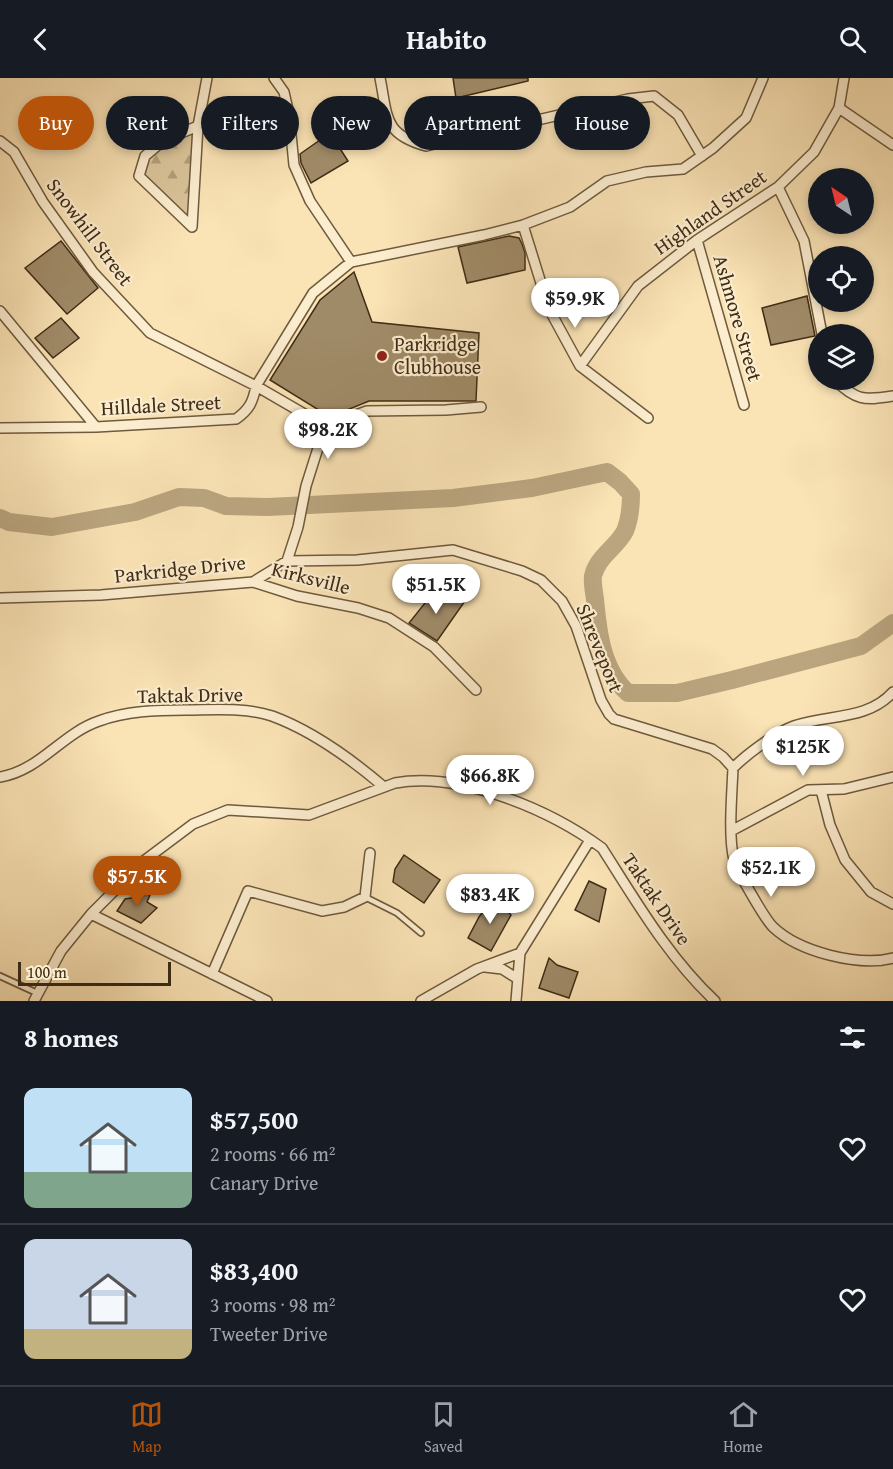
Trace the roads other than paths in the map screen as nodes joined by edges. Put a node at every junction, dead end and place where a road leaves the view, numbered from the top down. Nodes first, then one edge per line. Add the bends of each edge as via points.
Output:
1 (207, 78) edge
2 (274, 78) edge
3 (380, 78) edge
4 (764, 78) edge
5 (843, 78) edge
6 (839, 108) junction
7 (198, 126) junction
8 (0, 141) edge
9 (893, 145) edge
10 (702, 156) junction
11 (778, 188) junction
12 (523, 225) junction
13 (697, 240) junction
14 (351, 262) junction
15 (0, 311) edge
16 (820, 324) edge
17 (580, 366) junction
18 (256, 386) junction
19 (845, 390) edge
20 (893, 396) edge
21 (744, 405) dead end
22 (481, 407) dead end
23 (648, 418) dead end
24 (325, 426) junction
25 (96, 427) junction
26 (0, 428) edge
27 (288, 561) junction
28 (253, 582) junction
29 (0, 598) edge
30 (476, 690) dead end
31 (893, 692) edge
32 (733, 768) junction
33 (0, 777) edge
34 (893, 777) edge
35 (882, 780) junction
36 (384, 787) junction
37 (893, 787) edge
38 (821, 790) junction
39 (731, 831) junction
40 (590, 840) junction
41 (370, 853) dead end
42 (365, 897) junction
43 (893, 904) edge
44 (91, 914) junction
45 (421, 933) dead end
46 (520, 953) junction
47 (893, 958) edge
48 (483, 967) junction
49 (212, 974) junction
50 (0, 976) edge
51 (518, 979) junction
52 (36, 997) edge
53 (267, 1001) edge
54 (422, 1001) edge
55 (516, 1001) edge
56 (714, 1001) edge

1 - 7 street
2 - 14 street via 284,92 294,165 310,201
3 - 10 street via 390,126 406,141 426,147 654,96 678,116
4 - 10 street, Hilldale Street via 746,118
5 - 6 street, Highland Street
6 - 9 street
6 - 11 street, Highland Street via 814,152
7 - 7 street via 196,160 192,227 139,176 145,156 164,140
8 - 18 street, Snowhill Street via 14,152 43,202 93,272 150,333
10 - 12 street, Hilldale Street via 683,169 607,181 570,207
11 - 13 street, Highland Street
11 - 16 street via 804,241
12 - 14 street, Hilldale Street
12 - 17 street via 549,309
13 - 17 street, Highland Street via 638,286
13 - 21 street, Ashmore Street
14 - 18 street, Hilldale Street via 313,292
15 - 25 street
17 - 23 street
18 - 24 street
18 - 25 street, Hilldale Street via 253,401 236,419
19 - 20 street via 868,400
22 - 24 street via 368,411
24 - 27 street
25 - 26 street, Hilldale Street
27 - 28 street, Parkridge Drive
27 - 32 street, Shreveport via 357,560 453,550 522,571 541,580 562,601 576,626 593,680 609,714 712,749
28 - 29 street, Parkridge Drive via 101,595
28 - 30 street, Kirksville via 388,618 434,647
31 - 32 street via 861,713 793,726 746,755
32 - 39 street
33 - 36 street, Taktak Drive via 29,768 98,721 159,710 233,709 270,716 320,739
34 - 35 street
35 - 37 street
35 - 38 street
36 - 40 street, Taktak Drive via 409,780 467,786 542,813
36 - 44 street via 309,815 228,810 193,824 145,860
38 - 39 street via 808,790
38 - 43 street via 830,825 846,860 871,892
39 - 47 street via 734,860 772,926 800,945 841,957 880,962
40 - 46 street
40 - 56 street, Taktak Drive via 602,848 652,927
41 - 42 street
42 - 45 lane via 397,913
42 - 49 street via 344,907 322,911 248,891
44 - 49 street
44 - 52 street via 61,951
46 - 48 street
46 - 51 street
48 - 51 street via 502,969
48 - 54 street
49 - 53 street
50 - 52 lane
51 - 55 street

